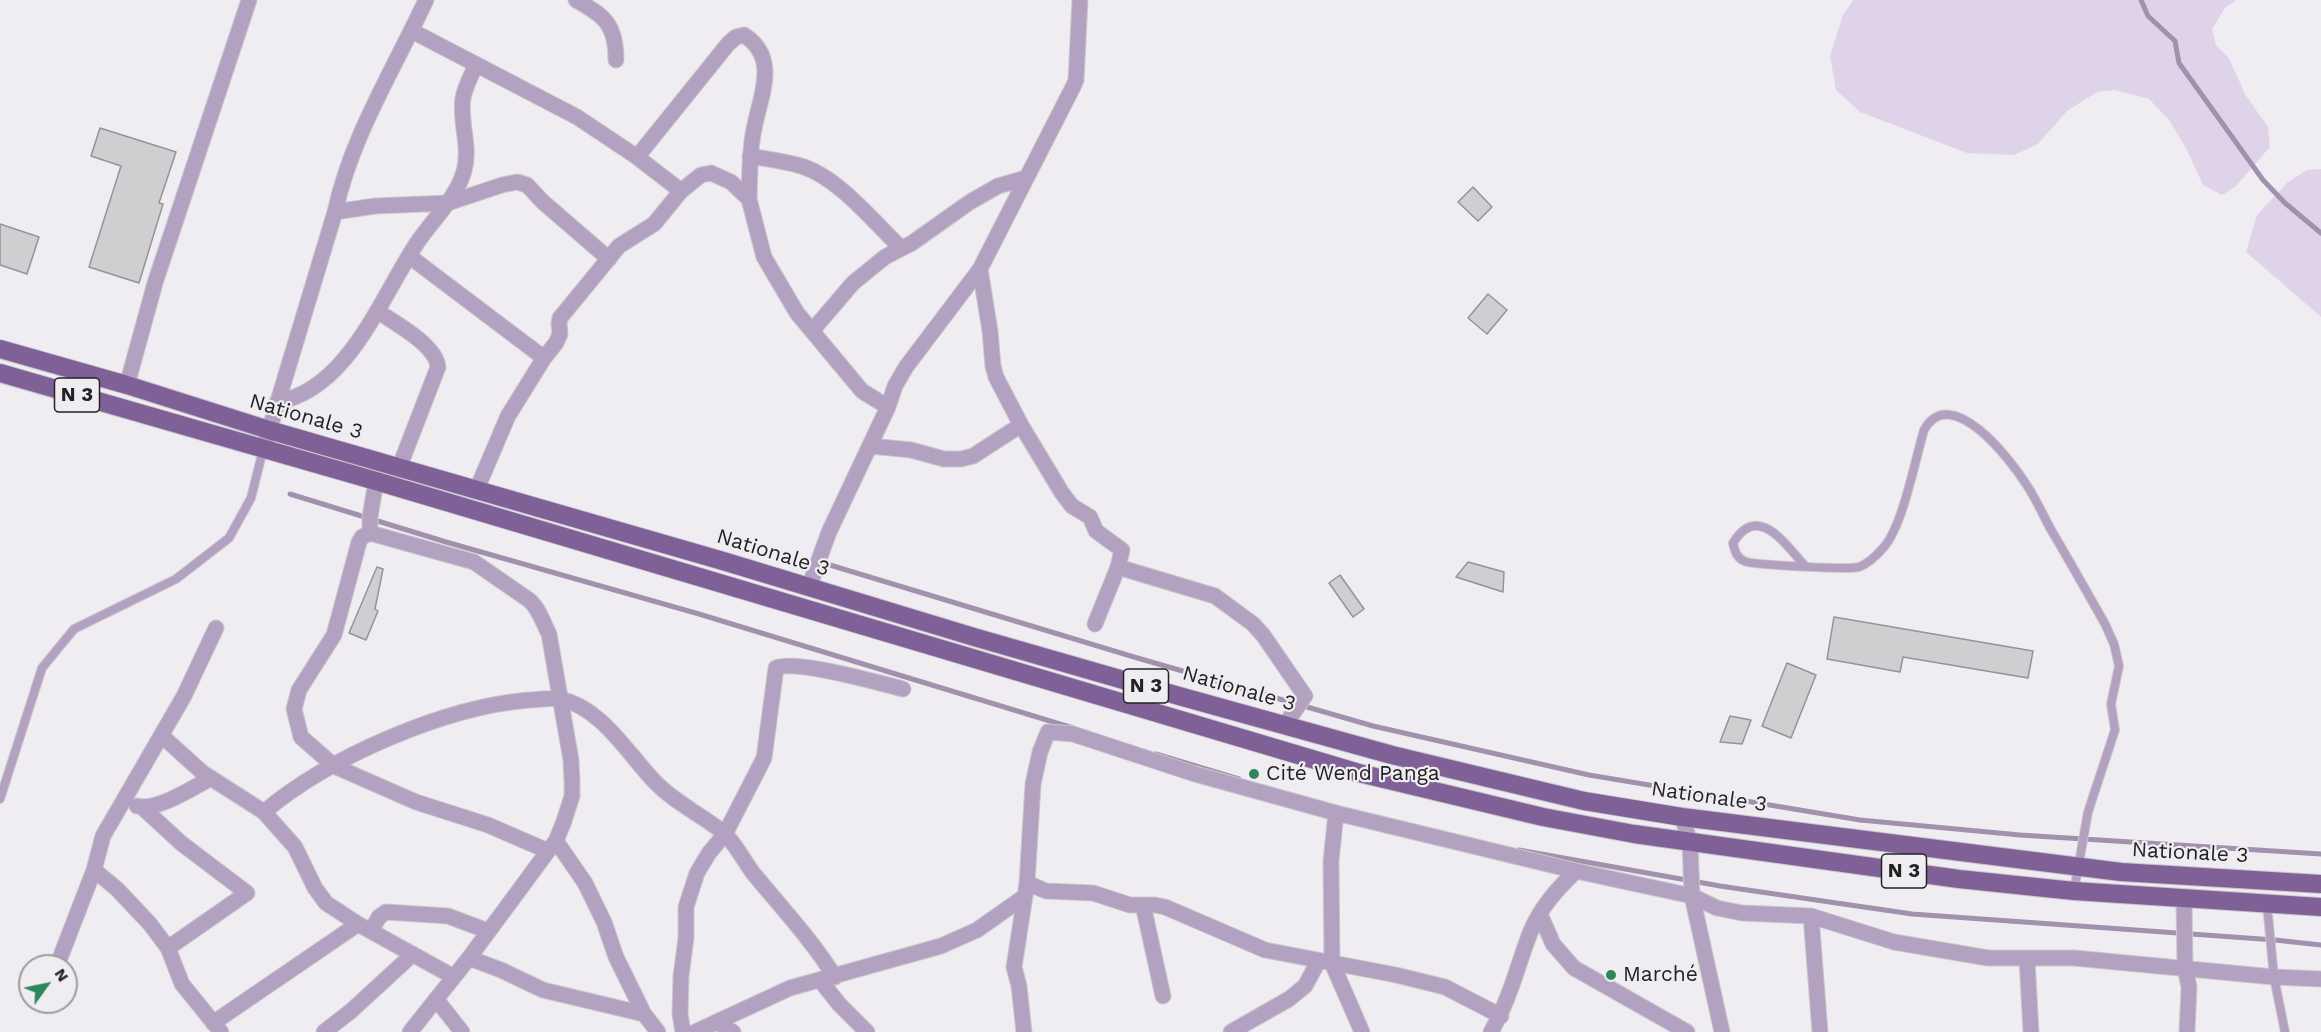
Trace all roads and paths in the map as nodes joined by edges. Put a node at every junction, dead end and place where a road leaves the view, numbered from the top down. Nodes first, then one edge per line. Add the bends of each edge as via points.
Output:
1 (249, 0) edge
2 (426, 0) edge
3 (576, 0) edge
4 (1080, 0) edge
5 (412, 31) junction
6 (616, 60) dead end
7 (476, 64) junction
8 (750, 156) junction
9 (637, 157) junction
10 (1026, 178) junction
11 (681, 191) junction
12 (749, 199) junction
13 (448, 204) junction
14 (334, 212) junction
15 (901, 249) junction
16 (409, 256) junction
17 (609, 259) junction
18 (980, 269) junction
19 (377, 311) junction
20 (812, 331) junction
21 (0, 349) edge
22 (544, 358) junction
23 (0, 373) edge
24 (127, 385) junction
25 (277, 402) junction
26 (888, 407) junction
27 (1021, 425) junction
28 (269, 430) junction
29 (870, 446) junction
30 (263, 450) junction
31 (399, 468) junction
32 (376, 481) junction
33 (476, 491) junction
34 (370, 533) junction
35 (1805, 566) junction
36 (1118, 567) junction
37 (809, 587) junction
38 (1095, 624) dead end
39 (216, 628) dead end
40 (903, 688) dead end
41 (560, 699) junction
42 (1284, 726) junction
43 (162, 736) junction
44 (334, 766) junction
45 (211, 778) junction
46 (0, 799) edge
47 (122, 803) junction
48 (143, 808) junction
49 (264, 812) junction
50 (1335, 813) junction
51 (1682, 817) junction
52 (725, 834) junction
53 (1690, 842) junction
54 (552, 846) junction
55 (2078, 866) junction
56 (94, 870) junction
57 (1576, 871) junction
58 (2321, 884) edge
59 (1025, 890) junction
60 (2074, 891) junction
61 (1692, 896) junction
62 (2184, 899) junction
63 (2267, 904) junction
64 (1143, 905) junction
65 (2321, 907) edge
66 (1540, 914) junction
67 (1811, 916) junction
68 (364, 927) junction
69 (488, 931) junction
70 (168, 948) junction
71 (62, 954) edge
72 (413, 954) junction
73 (469, 958) junction
74 (2027, 959) junction
75 (1325, 962) junction
76 (2185, 967) junction
77 (453, 977) junction
78 (2274, 977) junction
79 (828, 978) junction
80 (2321, 979) edge
81 (1163, 996) dead end
82 (436, 999) junction
83 (644, 1014) junction
84 (1500, 1016) junction
85 (716, 1022) junction
86 (217, 1028) edge
87 (324, 1032) edge
88 (410, 1032) edge
89 (462, 1032) edge
90 (658, 1032) edge
91 (683, 1032) edge
92 (695, 1032) edge
93 (733, 1032) edge
94 (867, 1032) edge
95 (1024, 1032) edge
96 (1231, 1032) edge
97 (1362, 1032) edge
98 (1491, 1032) edge
99 (1687, 1032) edge
100 (1722, 1032) edge
101 (1820, 1032) edge
102 (2031, 1032) edge
103 (2187, 1032) edge
104 (2285, 1032) edge

1 - 24 street via 155,284
2 - 5 street
3 - 6 street via 607,22 616,45
4 - 10 street via 1076,80
5 - 7 street
5 - 14 street via 357,141
7 - 9 street via 577,117
7 - 13 street via 463,99 465,170
8 - 9 street via 766,72 753,41 744,35 728,44
8 - 12 street
8 - 15 street via 803,166 823,177
9 - 11 street
10 - 15 street via 998,186
10 - 18 street
11 - 12 street via 701,175 711,173 731,182
11 - 17 street via 654,224 628,238
12 - 20 street via 764,257
13 - 14 street
13 - 16 street
13 - 17 street via 502,184 527,185
14 - 25 street
15 - 20 street via 853,283
16 - 19 street
16 - 22 street
17 - 22 street via 560,318 560,334
18 - 26 street via 906,367
18 - 27 street via 993,366
19 - 25 street via 326,378 304,394
19 - 31 street via 429,348 438,367
20 - 26 street via 862,391
21 - 24 main road, Nationale 3 / N 3
22 - 33 street via 508,416
23 - 30 main road, N 3
24 - 28 main road, Nationale 3 / N 3
25 - 28 street
26 - 29 street
27 - 29 street via 974,456 961,459
27 - 36 street via 1072,506 1090,517 1096,531 1122,549
28 - 30 street
28 - 31 main road, Nationale 3 / N 3
29 - 37 street via 829,532
30 - 32 main road, N 3
30 - 46 lane via 251,498 229,538 176,579 74,629 42,668
31 - 33 main road, Nationale 3 / N 3
32 - 34 street
32 - 53 main road, N 3 via 1359,773 1543,817
33 - 37 main road, Nationale 3 / N 3
34 - 41 street via 474,562 534,604 549,634
34 - 44 street via 359,542 334,635 299,690 294,709 302,737
35 - 35 lane via 1745,562 1735,554 1733,543 1740,531 1758,525 1771,530
35 - 55 lane via 1857,568 1885,546 1899,517 1928,423 1951,414 1967,420 1989,439 2025,483 2104,624 2119,666 2111,704 2115,730 2088,812
36 - 38 street
36 - 42 street via 1215,596 1253,624 1305,696
37 - 42 main road, Nationale 3 / N 3
39 - 43 street
40 - 52 street via 787,664 776,668 764,758
41 - 44 street via 509,702 472,710 367,748
41 - 52 street via 590,713 615,734 656,783
41 - 54 street via 572,782 569,804
42 - 51 main road, Nationale 3 / N 3 via 1584,801
43 - 45 street
43 - 47 street
44 - 49 street via 295,786
44 - 54 street via 416,802
45 - 48 street
45 - 49 street
47 - 48 street
47 - 56 street via 103,836
48 - 70 street via 181,843 247,893
49 - 68 street via 295,847 326,903
50 - 57 street
50 - 59 street via 1195,774 1073,734 1048,732 1033,784
50 - 75 street
51 - 53 street
51 - 55 main road, Nationale 3 / N 3
52 - 79 street via 821,955
52 - 91 street via 697,873 686,907 680,1014
53 - 60 main road, N 3
53 - 61 street
54 - 69 street
54 - 83 street via 585,883
55 - 58 main road, Nationale 3 / N 3
55 - 60 lane
56 - 70 street via 117,889
56 - 71 street
57 - 61 street
57 - 66 street via 1555,891
59 - 64 street via 1094,893 1130,905
59 - 79 street via 976,930 941,946
59 - 95 street via 1014,967
60 - 62 main road, N 3
61 - 67 street via 1717,908 1742,913
61 - 100 street
62 - 63 main road, N 3
62 - 76 street
63 - 65 main road, N 3
63 - 78 lane
64 - 75 street via 1176,911 1265,950
64 - 81 street
66 - 84 street
66 - 99 street via 1554,944 1574,968
67 - 74 street via 1894,942 1988,958
67 - 101 street
68 - 69 street via 386,912 448,916
68 - 72 street
68 - 86 street
69 - 73 street
70 - 86 street via 182,984
72 - 77 street
72 - 87 street
73 - 77 street
73 - 83 street via 543,990
74 - 76 street via 2074,958
74 - 102 street
75 - 84 street via 1445,987
75 - 96 street via 1289,999
75 - 97 street
76 - 78 street
76 - 103 street via 2189,987
77 - 82 street
78 - 80 street
78 - 104 lane
79 - 85 street via 769,996
79 - 94 street via 839,1004
82 - 88 street
82 - 89 street
83 - 90 street
84 - 98 street
85 - 92 street
85 - 93 street

